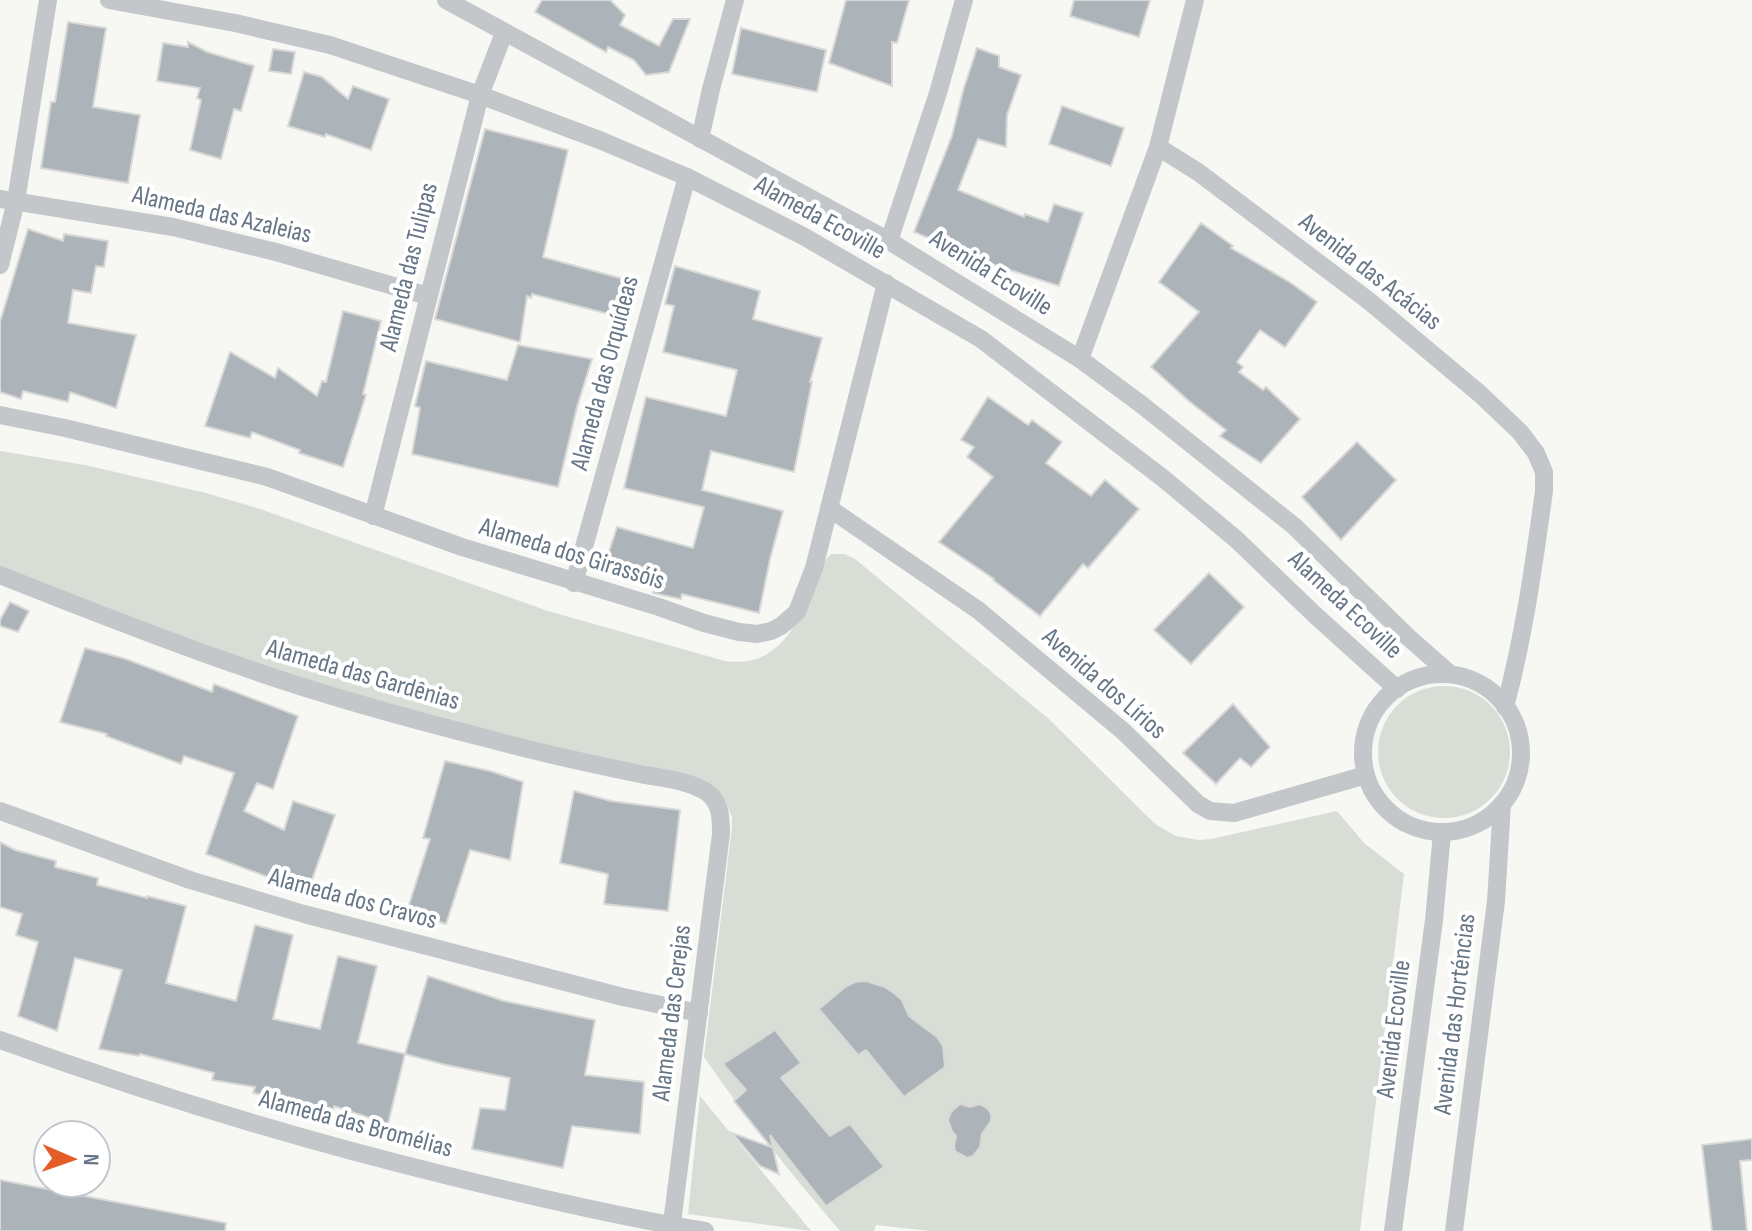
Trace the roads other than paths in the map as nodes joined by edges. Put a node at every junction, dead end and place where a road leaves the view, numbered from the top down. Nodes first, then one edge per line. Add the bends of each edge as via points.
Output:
1 (48, 0) edge
2 (109, 0) edge
3 (446, 0) edge
4 (735, 0) edge
5 (964, 0) edge
6 (1195, 0) edge
7 (504, 33) junction
8 (480, 95) junction
9 (700, 139) junction
10 (1158, 147) junction
11 (687, 177) junction
12 (8, 200) edge
13 (889, 241) junction
14 (0, 265) edge
15 (886, 283) junction
16 (428, 296) junction
17 (1080, 359) junction
18 (0, 415) edge
19 (829, 508) junction
20 (373, 516) junction
21 (0, 575) edge
22 (574, 583) junction
23 (1450, 674) junction
24 (1397, 689) junction
25 (1505, 707) junction
26 (1366, 775) junction
27 (716, 801) joint
28 (1502, 804) junction
29 (0, 811) edge
30 (1442, 833) junction
31 (699, 1013) junction
32 (0, 1040) edge
33 (672, 1228) edge
34 (705, 1231) edge
35 (1393, 1231) edge
36 (1454, 1231) edge

1 - 12 street
2 - 8 street, Alameda Ecoville via 330,45
3 - 7 street, Avenida Ecoville
4 - 9 street
5 - 13 street
6 - 10 street
7 - 8 street, Alameda das Tulipas
7 - 9 street, Avenida Ecoville
8 - 11 street, Alameda Ecoville
8 - 16 street, Alameda das Tulipas
9 - 13 street, Avenida Ecoville
10 - 17 street
10 - 25 street, Avenida das Acácias via 1369,301 1480,394 1536,453 1544,491 1526,617
11 - 15 street, Alameda Ecoville
11 - 22 street, Alameda das Orquídeas
12 - 14 street
12 - 16 street, Alameda das Azaleias via 173,227
13 - 17 street, Avenida Ecoville
15 - 19 street, Alameda dos Girassóis
15 - 24 street, Alameda Ecoville via 981,339 1164,479
16 - 20 street, Alameda das Tulipas
17 - 23 street, Avenida Ecoville via 1294,526
18 - 20 street, Alameda dos Girassóis via 267,477
19 - 22 street, Alameda dos Girassóis via 797,612 771,631 724,628
19 - 26 street, Avenida dos Lírios via 978,610 1210,811 1234,813
20 - 22 street, Alameda dos Girassóis
21 - 27 street, Alameda das Gardênias via 246,668 493,740 692,786
23 - 24 street via 1428,675
23 - 25 street, Avenida das Horténcias via 1481,685
24 - 26 street via 1368,723
25 - 28 street, Avenida das Horténcias via 1517,730 1520,756 1515,781
26 - 30 street via 1377,799 1396,818
27 - 31 street, Alameda das Cerejas via 721,834
28 - 30 street via 1485,820
28 - 36 street, Avenida das Horténcias via 1496,901
29 - 31 street, Alameda dos Cravos via 190,880 304,914
30 - 35 street, Avenida Ecoville
31 - 33 street, Alameda das Cerejas
32 - 33 street, Alameda das Bromélias via 187,1104 363,1155
33 - 34 street, Alameda das Bromélias

